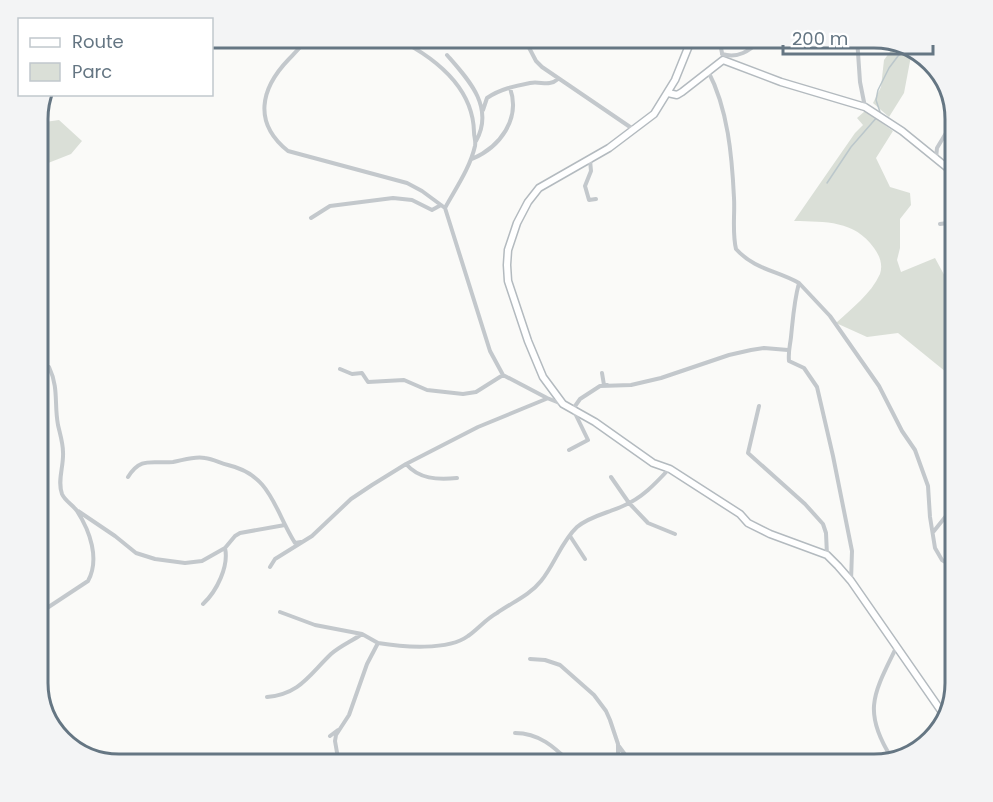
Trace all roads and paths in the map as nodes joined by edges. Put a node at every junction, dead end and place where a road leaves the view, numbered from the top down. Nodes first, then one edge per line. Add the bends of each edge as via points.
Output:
1 (300, 48) edge
2 (415, 48) edge
3 (530, 48) edge
4 (688, 48) edge
5 (721, 48) edge
6 (751, 48) edge
7 (858, 48) edge
8 (447, 55) dead end
9 (722, 57) junction
10 (708, 71) junction
11 (558, 79) junction
12 (510, 88) junction
13 (668, 93) junction
14 (866, 107) junction
15 (483, 110) junction
16 (633, 130) junction
17 (945, 135) edge
18 (476, 142) junction
19 (937, 148) junction
20 (927, 152) junction
21 (471, 159) junction
22 (936, 159) junction
23 (590, 160) junction
24 (945, 166) edge
25 (596, 199) dead end
26 (443, 207) junction
27 (311, 218) dead end
28 (945, 223) edge
29 (940, 224) dead end
30 (799, 283) junction
31 (788, 350) junction
32 (50, 367) dead end
33 (340, 369) dead end
34 (602, 373) dead end
35 (503, 375) junction
36 (608, 385) junction
37 (547, 398) junction
38 (562, 404) junction
39 (759, 406) dead end
40 (573, 409) junction
41 (569, 450) dead end
42 (406, 464) junction
43 (670, 469) junction
44 (128, 477) dead end
45 (611, 477) dead end
46 (457, 478) dead end
47 (629, 503) junction
48 (76, 509) junction
49 (945, 517) edge
50 (285, 525) junction
51 (933, 531) junction
52 (675, 534) dead end
53 (570, 536) junction
54 (302, 542) junction
55 (225, 548) junction
56 (827, 555) junction
57 (585, 559) dead end
58 (945, 560) edge
59 (270, 567) dead end
60 (851, 580) junction
61 (203, 604) dead end
62 (48, 607) edge
63 (280, 612) dead end
64 (362, 634) junction
65 (378, 643) junction
66 (896, 648) junction
67 (530, 659) dead end
68 (267, 697) dead end
69 (940, 710) edge
70 (338, 730) junction
71 (515, 733) dead end
72 (330, 736) dead end
73 (618, 744) junction
74 (889, 753) edge
75 (337, 754) edge
76 (560, 754) edge
77 (618, 754) edge
78 (625, 754) edge

1 - 26 street via 268,88 264,111 274,140 288,151 407,183
2 - 18 street via 454,80 474,118
3 - 11 street via 536,61
4 - 13 main road
5 - 9 street
6 - 9 street via 736,56
7 - 14 street
8 - 15 street via 470,82
9 - 10 main road
9 - 14 main road via 781,82
10 - 13 main road via 677,95
10 - 30 street via 720,96 726,126 736,249 761,268
11 - 12 street via 549,84 532,82
11 - 16 street
12 - 15 street via 487,98
12 - 21 street via 514,107 504,134 483,154
13 - 16 main road via 654,114
14 - 20 main road
15 - 18 street
16 - 23 main road
17 - 19 street
18 - 21 street
19 - 20 street
19 - 22 street
20 - 22 main road
21 - 26 street
22 - 24 main road
23 - 25 street via 591,171 585,186 589,200
23 - 38 main road via 539,188 517,223 508,250 508,281 528,341 543,377
26 - 27 street via 432,210 412,200 377,199 330,206
26 - 35 street via 490,351
28 - 29 street
30 - 31 street
30 - 51 street via 830,316 879,386 915,450 926,479
31 - 36 street via 751,350 661,378 631,385
31 - 60 street via 789,361 804,368 817,387 852,551
32 - 48 street via 55,377 63,453 61,486
33 - 35 street via 362,373 369,382 404,381 427,390 463,394 476,392
34 - 36 street via 604,385
35 - 37 street
36 - 40 street via 594,389
37 - 38 street
37 - 42 street
38 - 40 main road
39 - 56 street via 748,453 823,524
40 - 41 street via 588,440
40 - 43 main road via 653,463
42 - 46 street via 424,477
42 - 54 street via 351,499
43 - 47 street
43 - 56 main road via 748,523
44 - 50 street via 142,463 191,458 240,467 264,487
45 - 47 street
47 - 52 street via 648,523
47 - 53 street via 590,519
48 - 55 street via 136,553 155,559 202,561
48 - 62 street via 93,550 92,574 88,581
49 - 51 street
50 - 54 street via 295,543
50 - 55 street via 240,533
51 - 58 street via 938,555
53 - 57 street
53 - 65 street via 534,588 468,636 455,642 419,647
54 - 59 street
55 - 61 street via 220,578
56 - 60 main road
60 - 66 main road
63 - 64 street via 315,625
64 - 65 street
64 - 68 street via 330,655 297,687
65 - 70 street via 350,715
66 - 69 main road
66 - 74 street via 873,708 877,731
67 - 73 street via 560,665 586,686 606,711
70 - 72 street
70 - 75 street
71 - 76 street via 535,735
73 - 77 street
73 - 78 street

